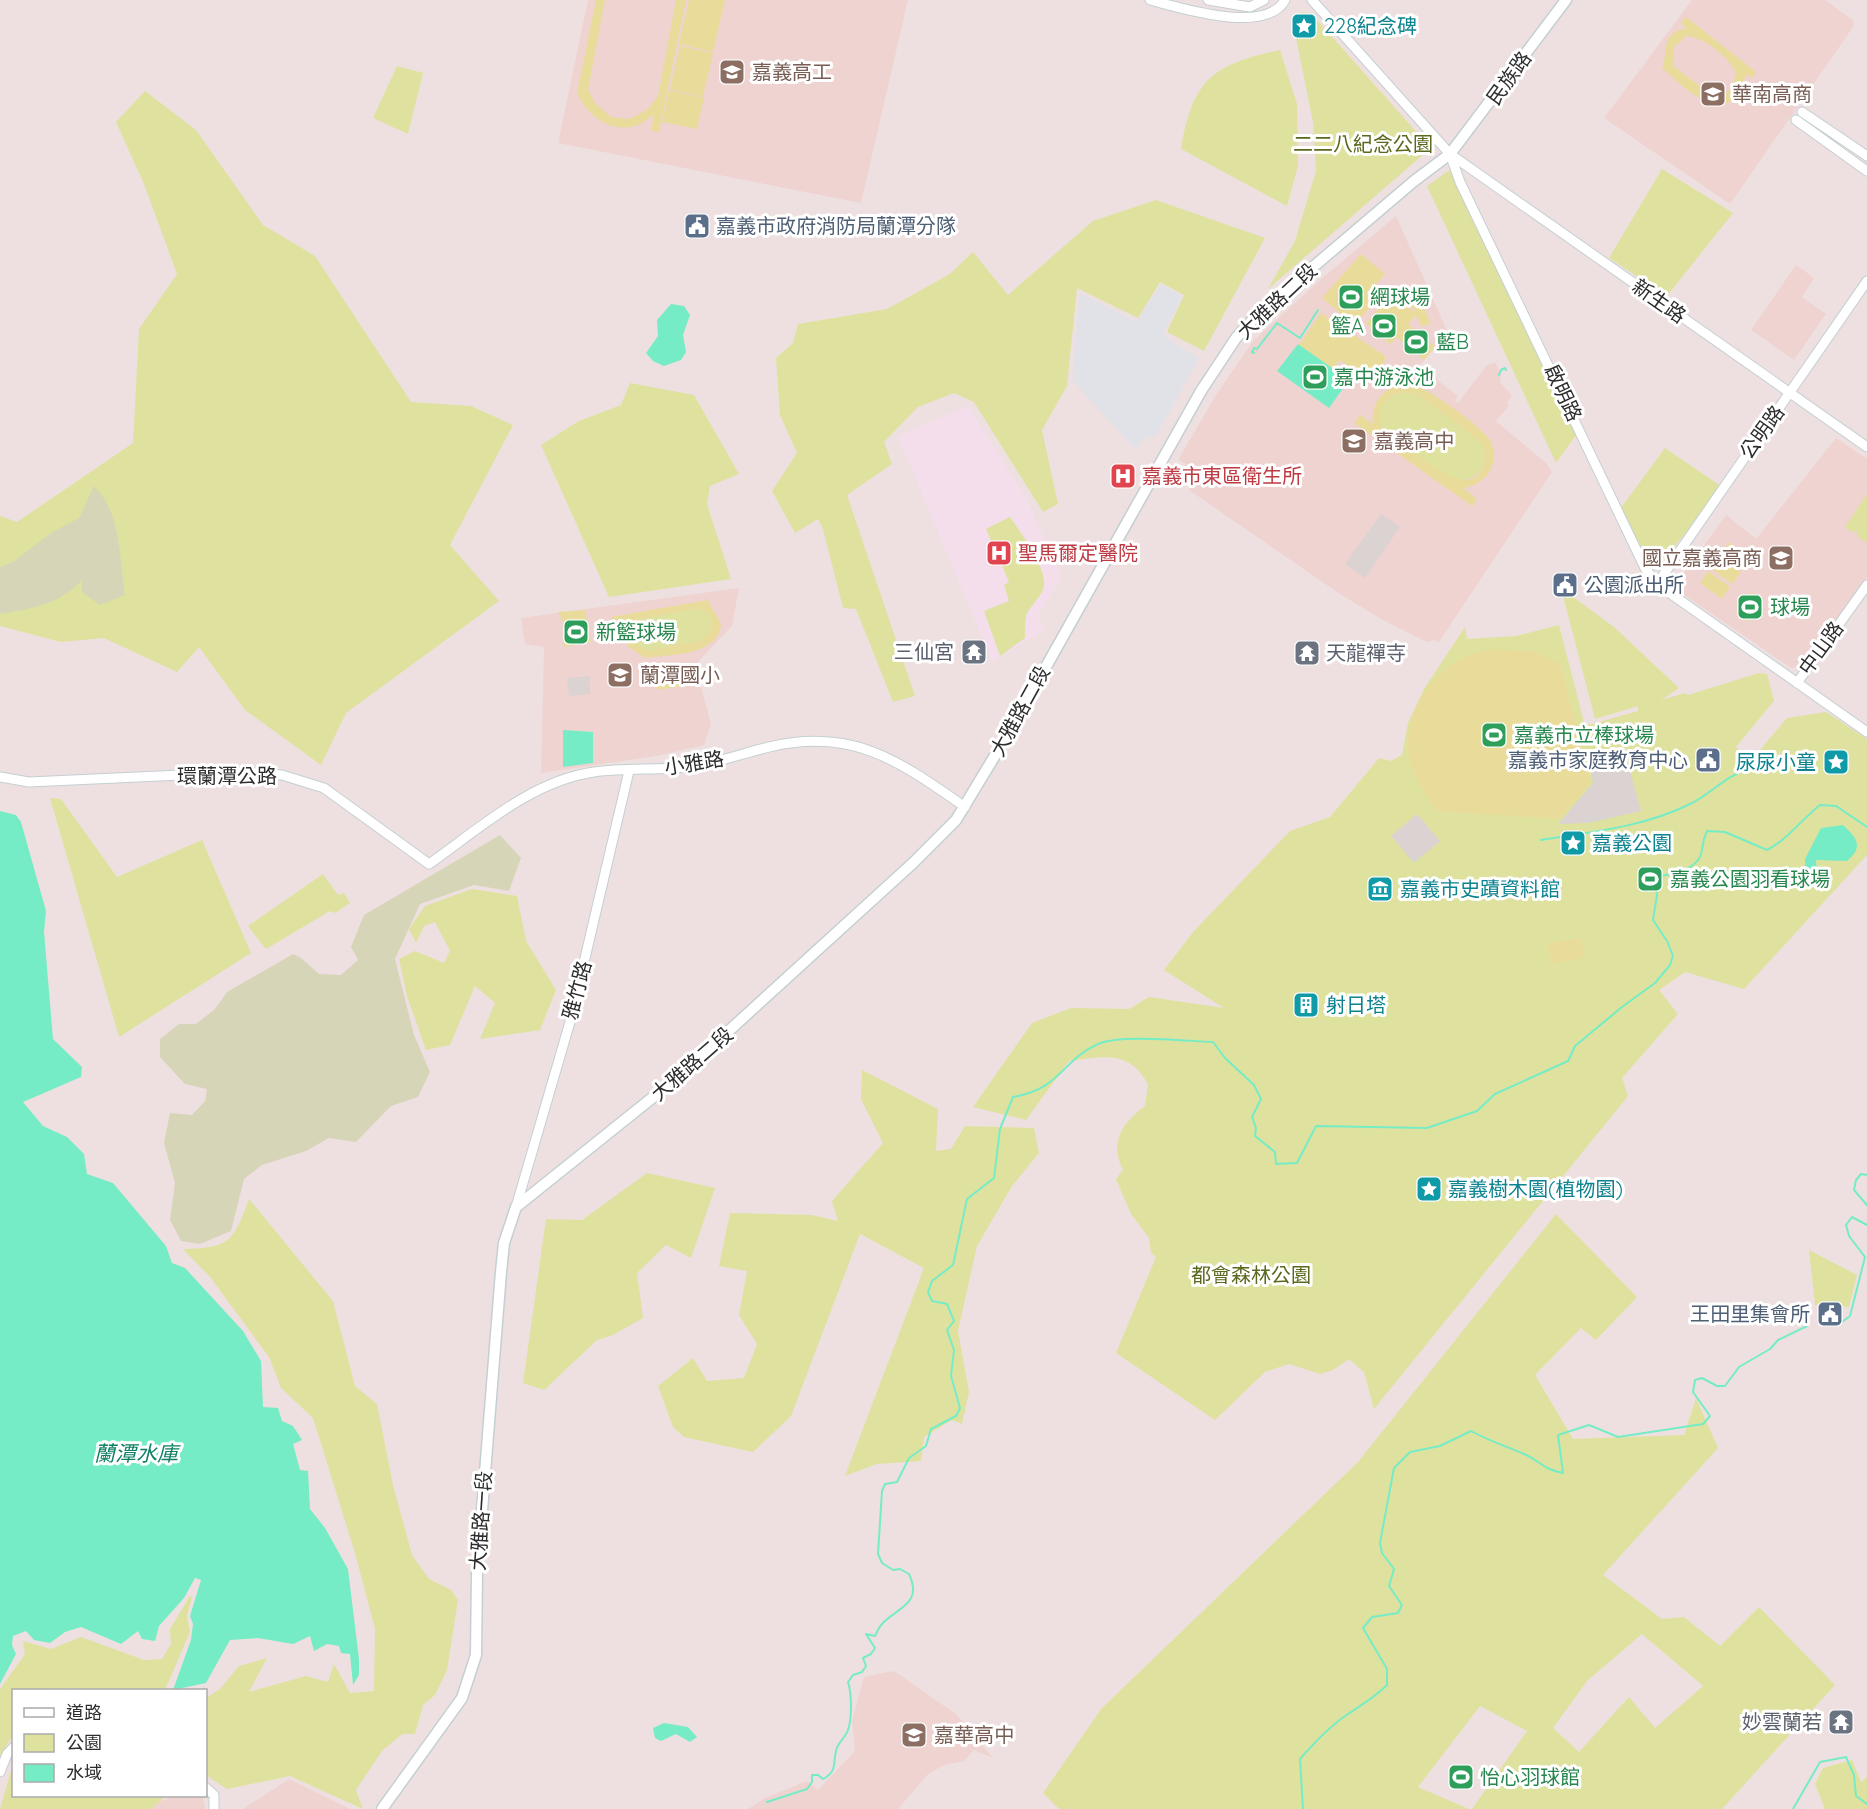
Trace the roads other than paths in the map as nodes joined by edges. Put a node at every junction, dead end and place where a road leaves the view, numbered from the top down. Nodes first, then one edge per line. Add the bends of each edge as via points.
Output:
1 (1150, 0) edge
2 (1208, 0) edge
3 (1264, 0) edge
4 (1285, 0) edge
5 (1312, 0) edge
6 (1566, 0) edge
7 (1802, 112) dead end
8 (1796, 120) dead end
9 (1450, 154) junction
10 (1867, 156) edge
11 (1867, 171) edge
12 (1867, 281) edge
13 (1790, 393) junction
14 (1867, 447) edge
15 (1657, 584) junction
16 (1867, 585) edge
17 (1797, 683) junction
18 (1867, 732) edge
19 (629, 771) junction
20 (0, 777) edge
21 (965, 807) junction
22 (429, 864) joint
23 (516, 1207) junction
24 (12, 1749) edge
25 (0, 1772) edge
26 (207, 1789) edge
27 (214, 1809) edge
28 (382, 1809) edge

1 - 4 street via 1244,19 1262,17
2 - 3 street via 1250,7
5 - 9 street, 啟明路
6 - 9 main road, 民族路
7 - 10 street
8 - 11 street
9 - 13 street, 新生路
9 - 15 street, 啟明路 via 1645,568
9 - 21 main road, 大雅路二段 via 1277,297 1236,338 1201,391
12 - 13 street, 公明路
13 - 14 street, 新生路
13 - 15 street, 公明路
15 - 17 street, 啟明路
16 - 17 street, 中山路
17 - 18 street, 啟明路
19 - 21 street, 小雅路 via 695,766 816,739 861,746 913,771
19 - 22 street, 小雅路 via 595,771 554,781
19 - 23 street, 雅竹路 via 578,988
20 - 22 street, 環蘭潭公路 via 29,782 246,772 282,775 324,788
21 - 23 main road, 大雅路二段 via 913,863 729,1032
23 - 28 main road, 大雅路一段 via 504,1243 501,1272 477,1573 476,1655 462,1698
24 - 25 street
26 - 27 street via 214,1795

